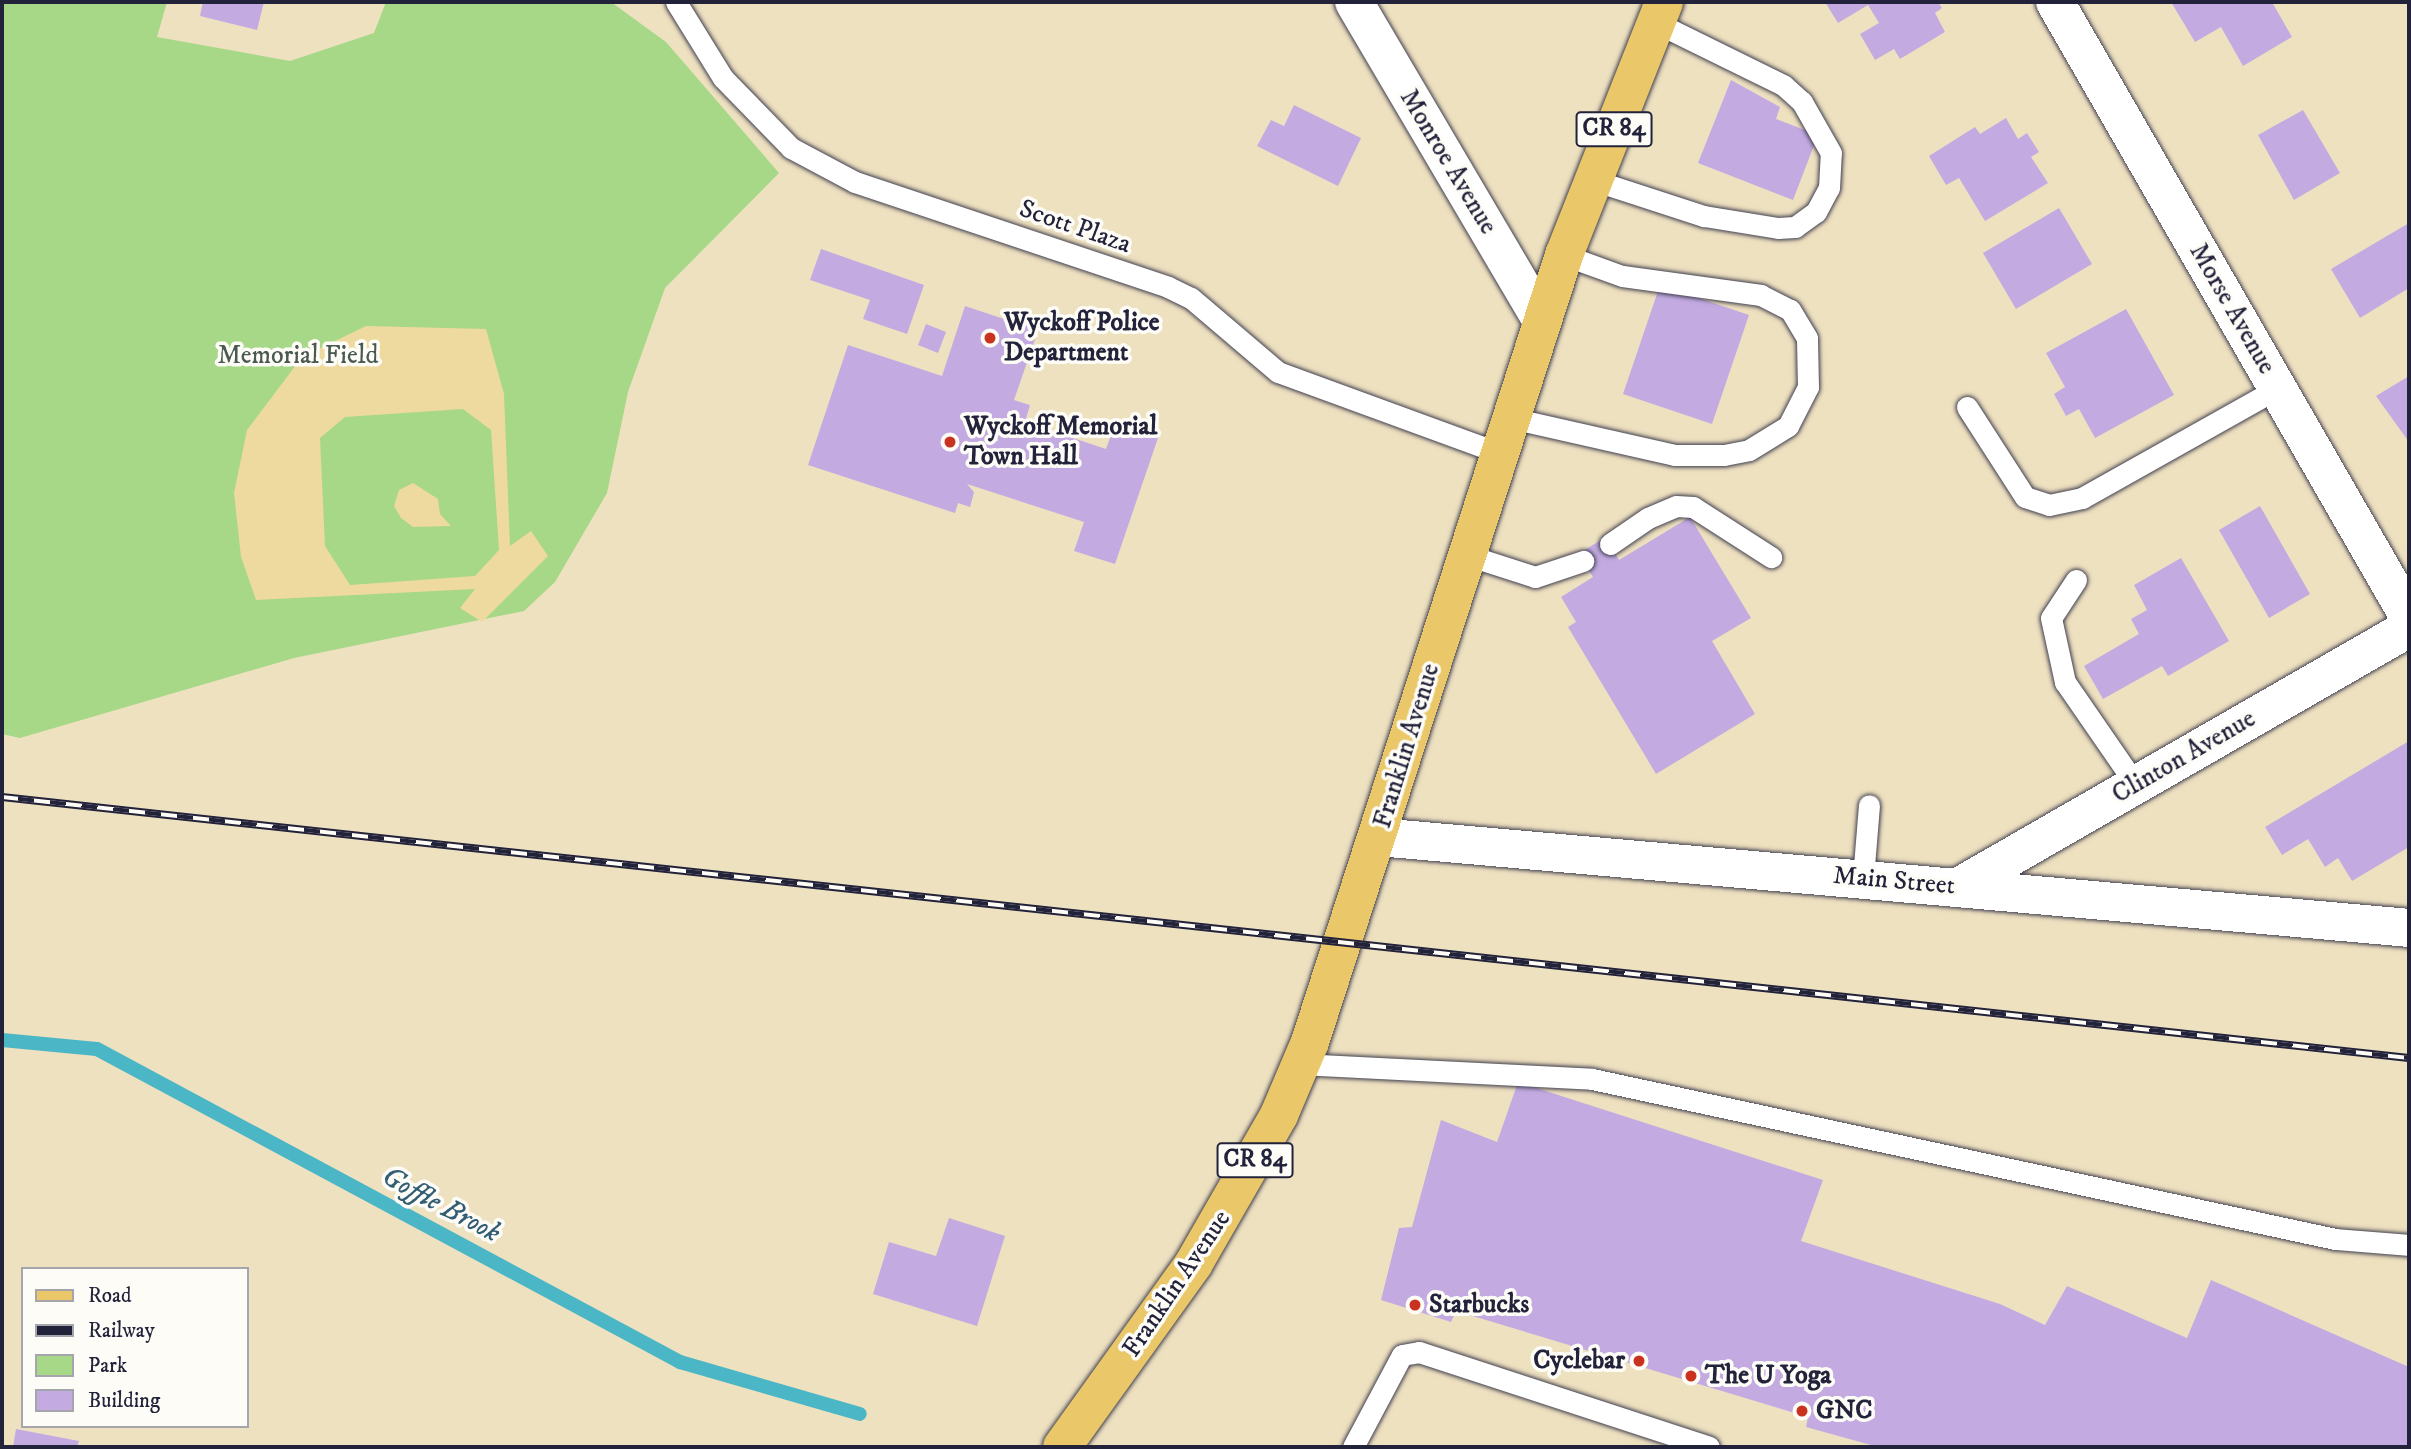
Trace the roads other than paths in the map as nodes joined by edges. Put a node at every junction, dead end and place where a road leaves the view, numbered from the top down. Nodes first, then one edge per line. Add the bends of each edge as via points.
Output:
1 (676, 2) edge
2 (1353, 2) edge
3 (2055, 2) edge
4 (1660, 12) edge
5 (1593, 180) junction
6 (1564, 255) junction
7 (1542, 321) junction
8 (2278, 388) junction
9 (1967, 407) dead end
10 (1505, 436) junction
11 (1610, 544) dead end
12 (1467, 555) junction
13 (1771, 557) dead end
14 (1583, 561) dead end
15 (2076, 580) dead end
16 (2409, 617) edge
17 (2409, 628) edge
18 (2136, 785) junction
19 (1869, 805) dead end
20 (1378, 837) junction
21 (1863, 878) junction
22 (1960, 886) junction
23 (2409, 928) edge
24 (1300, 1065) junction
25 (2409, 1245) edge
26 (1062, 1447) edge
27 (1353, 1447) edge
28 (1709, 1447) edge

1 - 10 lane, Scott Plaza via 723,78 790,148 855,182 1168,287 1278,372
2 - 7 street, Monroe Avenue
3 - 8 street, Morse Avenue
4 - 5 main road, Franklin Avenue / CR 84
4 - 5 lane via 1783,85 1802,102 1831,153 1829,188 1816,212 1796,227 1778,228 1704,216
5 - 6 main road, Franklin Avenue / CR 84
6 - 7 main road, Franklin Avenue / CR 84
6 - 10 lane, Scott Plaza via 1622,276 1761,295 1790,310 1807,338 1808,387 1788,426 1749,450 1724,455 1675,455
7 - 10 main road, Franklin Avenue / CR 84
8 - 9 lane via 2082,498 2049,505 2025,497
8 - 16 street, Morse Avenue
10 - 12 main road, Franklin Avenue / CR 84
11 - 13 lane via 1648,518 1676,506 1693,507
12 - 14 lane via 1535,577
12 - 20 main road, Franklin Avenue / CR 84
15 - 18 lane via 2051,618 2065,682
17 - 18 street, Clinton Avenue
18 - 22 street, Clinton Avenue
19 - 21 lane
20 - 21 street, Main Street
20 - 24 main road, Franklin Avenue / CR 84
21 - 22 street, Main Street
22 - 23 street, Main Street
24 - 25 lane via 1592,1079 2335,1239
24 - 26 main road, Franklin Avenue / CR 84 via 1272,1127 1194,1262
27 - 28 lane via 1402,1355 1419,1352

